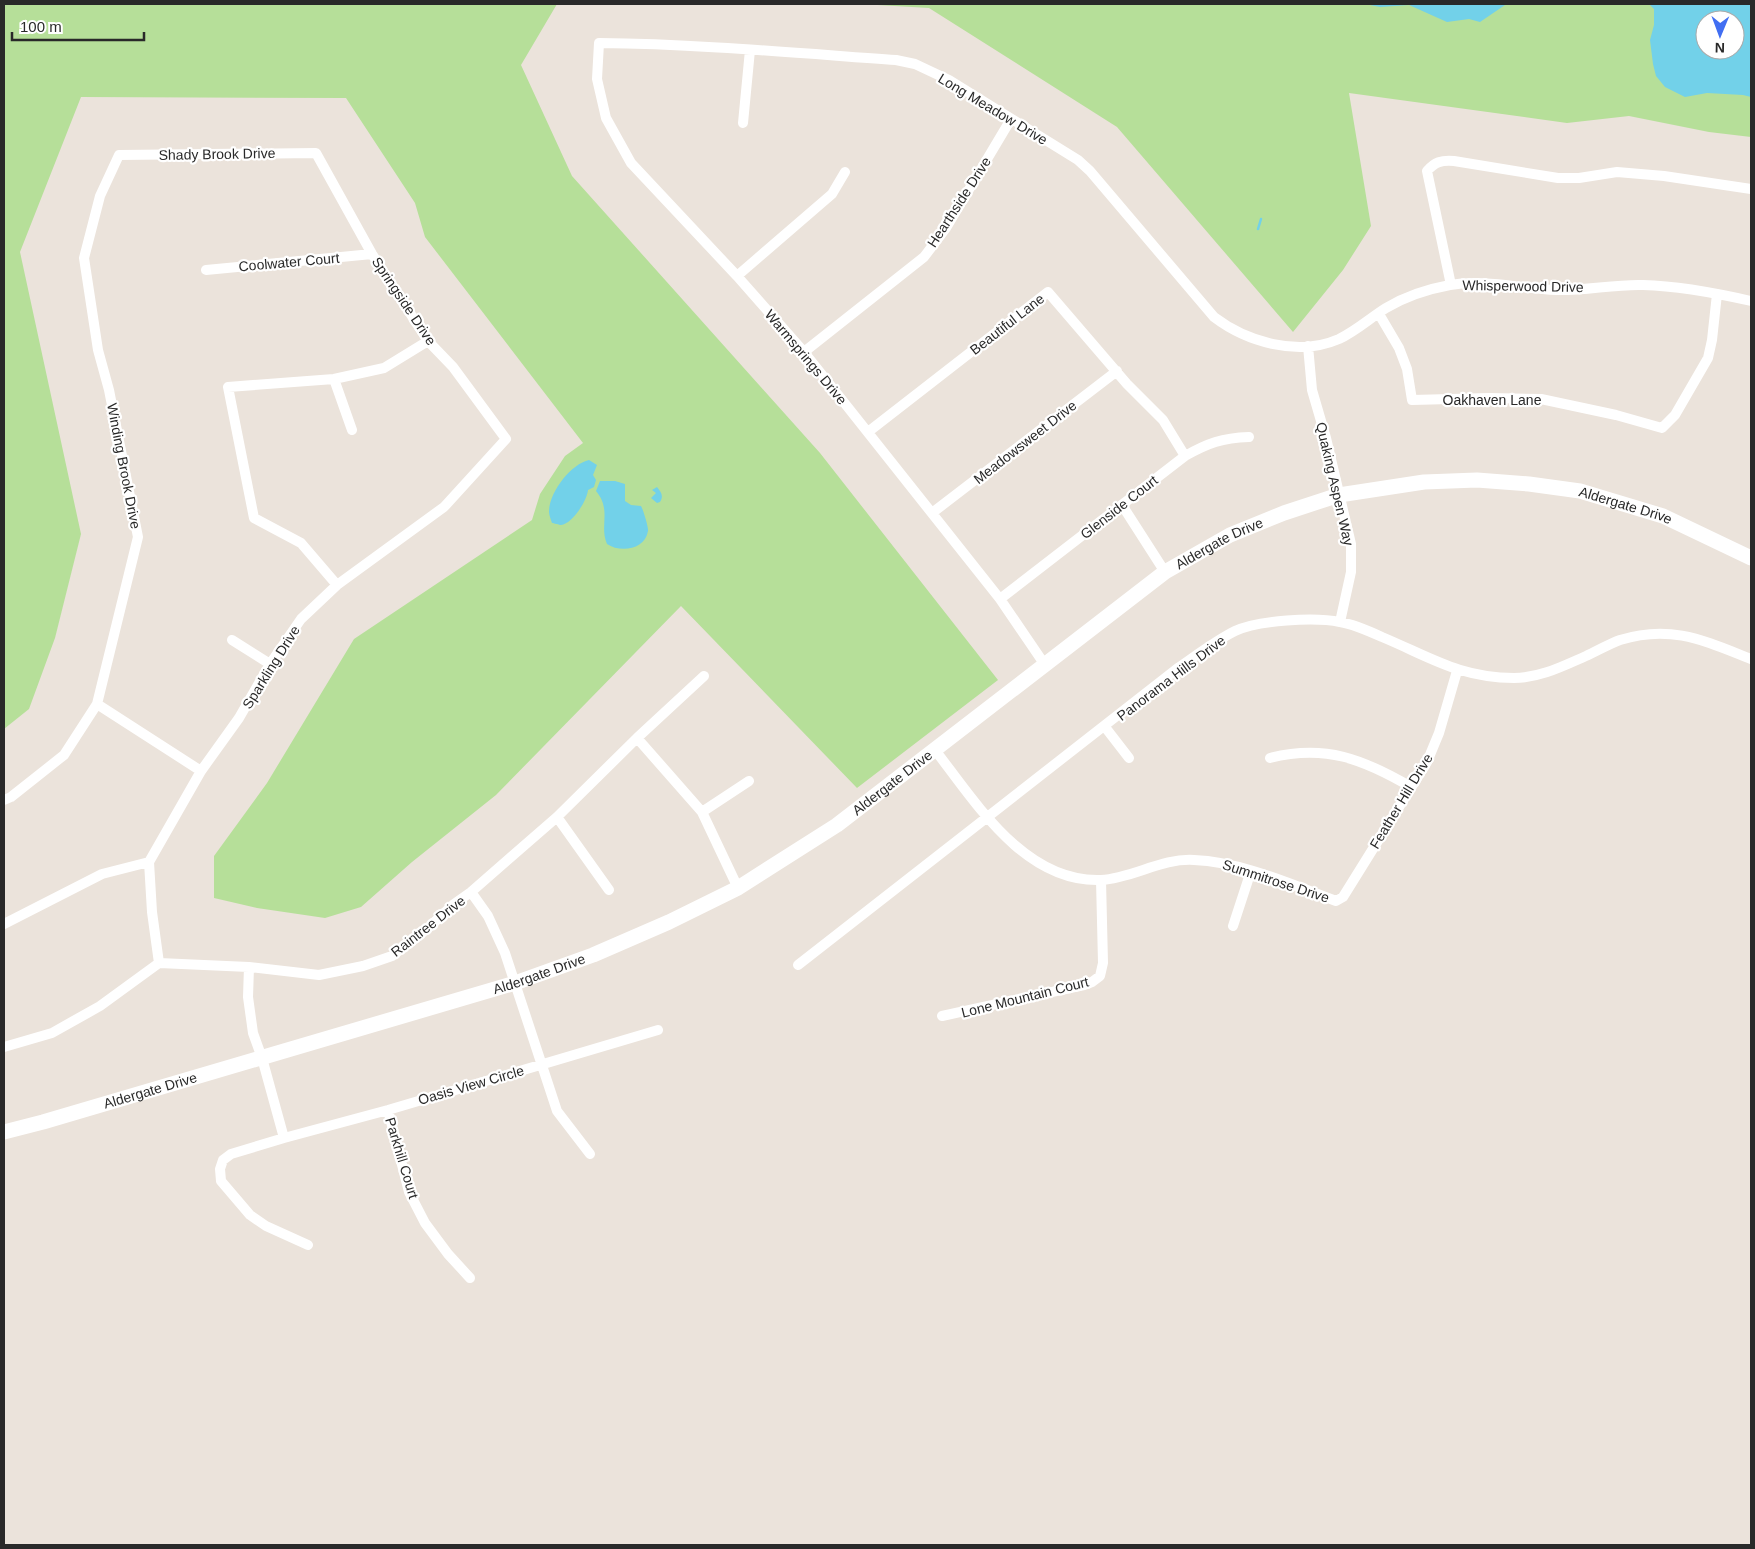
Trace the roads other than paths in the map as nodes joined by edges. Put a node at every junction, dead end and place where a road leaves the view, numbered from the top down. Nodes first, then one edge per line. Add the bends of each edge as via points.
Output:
1 (598, 43) joint
2 (750, 50) junction
3 (1011, 119) junction
4 (744, 123) dead end
5 (316, 153) joint
6 (119, 155) joint
7 (844, 172) dead end
8 (1751, 189) edge
9 (372, 254) junction
10 (206, 270) dead end
11 (737, 276) junction
12 (1451, 285) junction
13 (1717, 294) junction
14 (1751, 301) edge
15 (1379, 314) junction
16 (428, 341) junction
17 (1308, 346) junction
18 (804, 352) junction
19 (1117, 371) junction
20 (334, 379) junction
21 (352, 430) dead end
22 (868, 432) junction
23 (1249, 437) dead end
24 (506, 439) joint
25 (1185, 456) junction
26 (1339, 495) junction
27 (1122, 506) junction
28 (932, 513) junction
29 (1751, 558) edge
30 (1165, 572) junction
31 (336, 585) junction
32 (1000, 599) junction
33 (1340, 622) junction
34 (232, 640) dead end
35 (1751, 659) edge
36 (270, 664) junction
37 (1045, 664) junction
38 (1457, 670) junction
39 (704, 676) dead end
40 (97, 704) junction
41 (1105, 727) junction
42 (637, 738) junction
43 (935, 750) junction
44 (1129, 758) dead end
45 (1270, 758) dead end
46 (201, 771) junction
47 (749, 780) dead end
48 (1411, 787) junction
49 (4, 800) edge
50 (702, 812) junction
51 (987, 816) junction
52 (557, 817) junction
53 (149, 862) junction
54 (1251, 871) junction
55 (1101, 880) junction
56 (738, 888) junction
57 (609, 890) dead end
58 (471, 892) junction
59 (1343, 897) joint
60 (4, 924) edge
61 (1233, 926) dead end
62 (159, 962) junction
63 (798, 964) dead end
64 (249, 967) junction
65 (515, 983) junction
66 (942, 1016) dead end
67 (658, 1030) dead end
68 (4, 1047) edge
69 (262, 1058) junction
70 (542, 1065) junction
71 (388, 1110) junction
72 (4, 1132) edge
73 (284, 1138) junction
74 (590, 1154) dead end
75 (308, 1245) dead end
76 (470, 1278) dead end

1 - 2 street, Long Meadow Drive
1 - 11 street, Warmsprings Drive via 597,79 606,118 631,163
2 - 3 street, Long Meadow Drive via 915,64 949,80
2 - 4 street
3 - 17 street, Long Meadow Drive via 1078,160 1090,171 1214,317 1228,328 1248,338 1270,343
3 - 18 street, Hearthside Drive via 946,228 924,257
5 - 6 street, Shady Brook Drive
5 - 9 street, Springside Drive
6 - 40 street, Winding Brook Drive via 100,196 84,258 98,350 138,537
7 - 11 street via 832,194
8 - 12 street via 1617,172 1558,178 1441,160 1427,171
9 - 10 street, Coolwater Court
9 - 16 street, Springside Drive
11 - 18 street, Warmsprings Drive
12 - 13 street, Whisperwood Drive via 1480,283 1559,290 1642,285
12 - 15 street, Whisperwood Drive via 1411,295
13 - 14 street, Whisperwood Drive
13 - 15 street, Oakhaven Lane via 1708,358 1675,415 1662,428 1541,399 1412,400 1404,362
15 - 17 street, Whisperwood Drive via 1338,339
16 - 20 street via 384,368
16 - 24 street, Springside Drive via 453,367
17 - 26 street, Quaking Aspen Way via 1312,390
18 - 22 street, Warmsprings Drive
19 - 22 street, Beautiful Lane via 1048,292
19 - 25 street, Beautiful Lane via 1163,420
19 - 28 street, Meadowsweet Drive
20 - 21 street
20 - 31 street via 228,387 254,518 301,543
22 - 28 street, Warmsprings Drive
23 - 25 street, Glenside Court via 1208,443
24 - 31 street, Sparkling Drive via 444,507
25 - 27 street, Glenside Court
26 - 29 street, Aldergate Drive via 1424,482 1477,480 1580,491 1664,516
26 - 30 street, Aldergate Drive via 1230,535
26 - 33 street, Quaking Aspen Way via 1351,544 1352,572
27 - 30 street
27 - 32 street, Glenside Court
28 - 32 street, Warmsprings Drive
30 - 37 street, Aldergate Drive
31 - 36 street, Sparkling Drive via 300,619
32 - 37 street, Warmsprings Drive
33 - 38 street, Panorama Hills Drive
33 - 41 street, Panorama Hills Drive via 1268,622 1236,630 1178,668
34 - 36 street
35 - 38 street, Panorama Hills Drive via 1703,640 1659,633 1620,640 1540,674 1516,678 1480,676
36 - 46 street, Sparkling Drive via 239,718
37 - 43 street, Aldergate Drive
38 - 48 street, Feather Hill Drive via 1440,734
39 - 42 street, Raintree Drive
40 - 46 street
40 - 49 street, Winding Brook Drive via 64,755 11,798
41 - 44 street
41 - 51 street, Panorama Hills Drive
42 - 50 street
42 - 52 street, Raintree Drive
43 - 51 street, Summitrose Drive
43 - 56 street, Aldergate Drive via 837,824
45 - 48 street via 1302,752 1334,754 1386,772
46 - 53 street, Sparkling Drive
47 - 50 street
48 - 59 street, Feather Hill Drive
50 - 56 street
51 - 55 street, Summitrose Drive via 1006,838 1037,863 1070,877
51 - 63 street, Panorama Hills Drive
52 - 57 street
52 - 58 street, Raintree Drive
53 - 60 street via 102,874
53 - 62 street
54 - 55 street, Summitrose Drive via 1219,862 1192,860 1166,863
54 - 59 street, Summitrose Drive via 1336,901
54 - 61 street
55 - 66 street, Lone Mountain Court via 1100,976 1084,985
56 - 65 street, Aldergate Drive via 593,955
58 - 64 street, Raintree Drive via 392,956 363,966 319,975
58 - 65 street via 488,916
62 - 64 street, Raintree Drive
62 - 68 street via 100,1006 52,1033
64 - 69 street via 249,1006 253,1033
65 - 69 street, Aldergate Drive
65 - 70 street
67 - 70 street, Oasis View Circle
69 - 72 street, Aldergate Drive
69 - 73 street
70 - 71 street, Oasis View Circle
70 - 74 street via 557,1111
71 - 73 street, Oasis View Circle
71 - 76 street, Parkhill Court via 409,1192 425,1223
73 - 75 street, Oasis View Circle via 231,1154 223,1160 221,1181 250,1215

